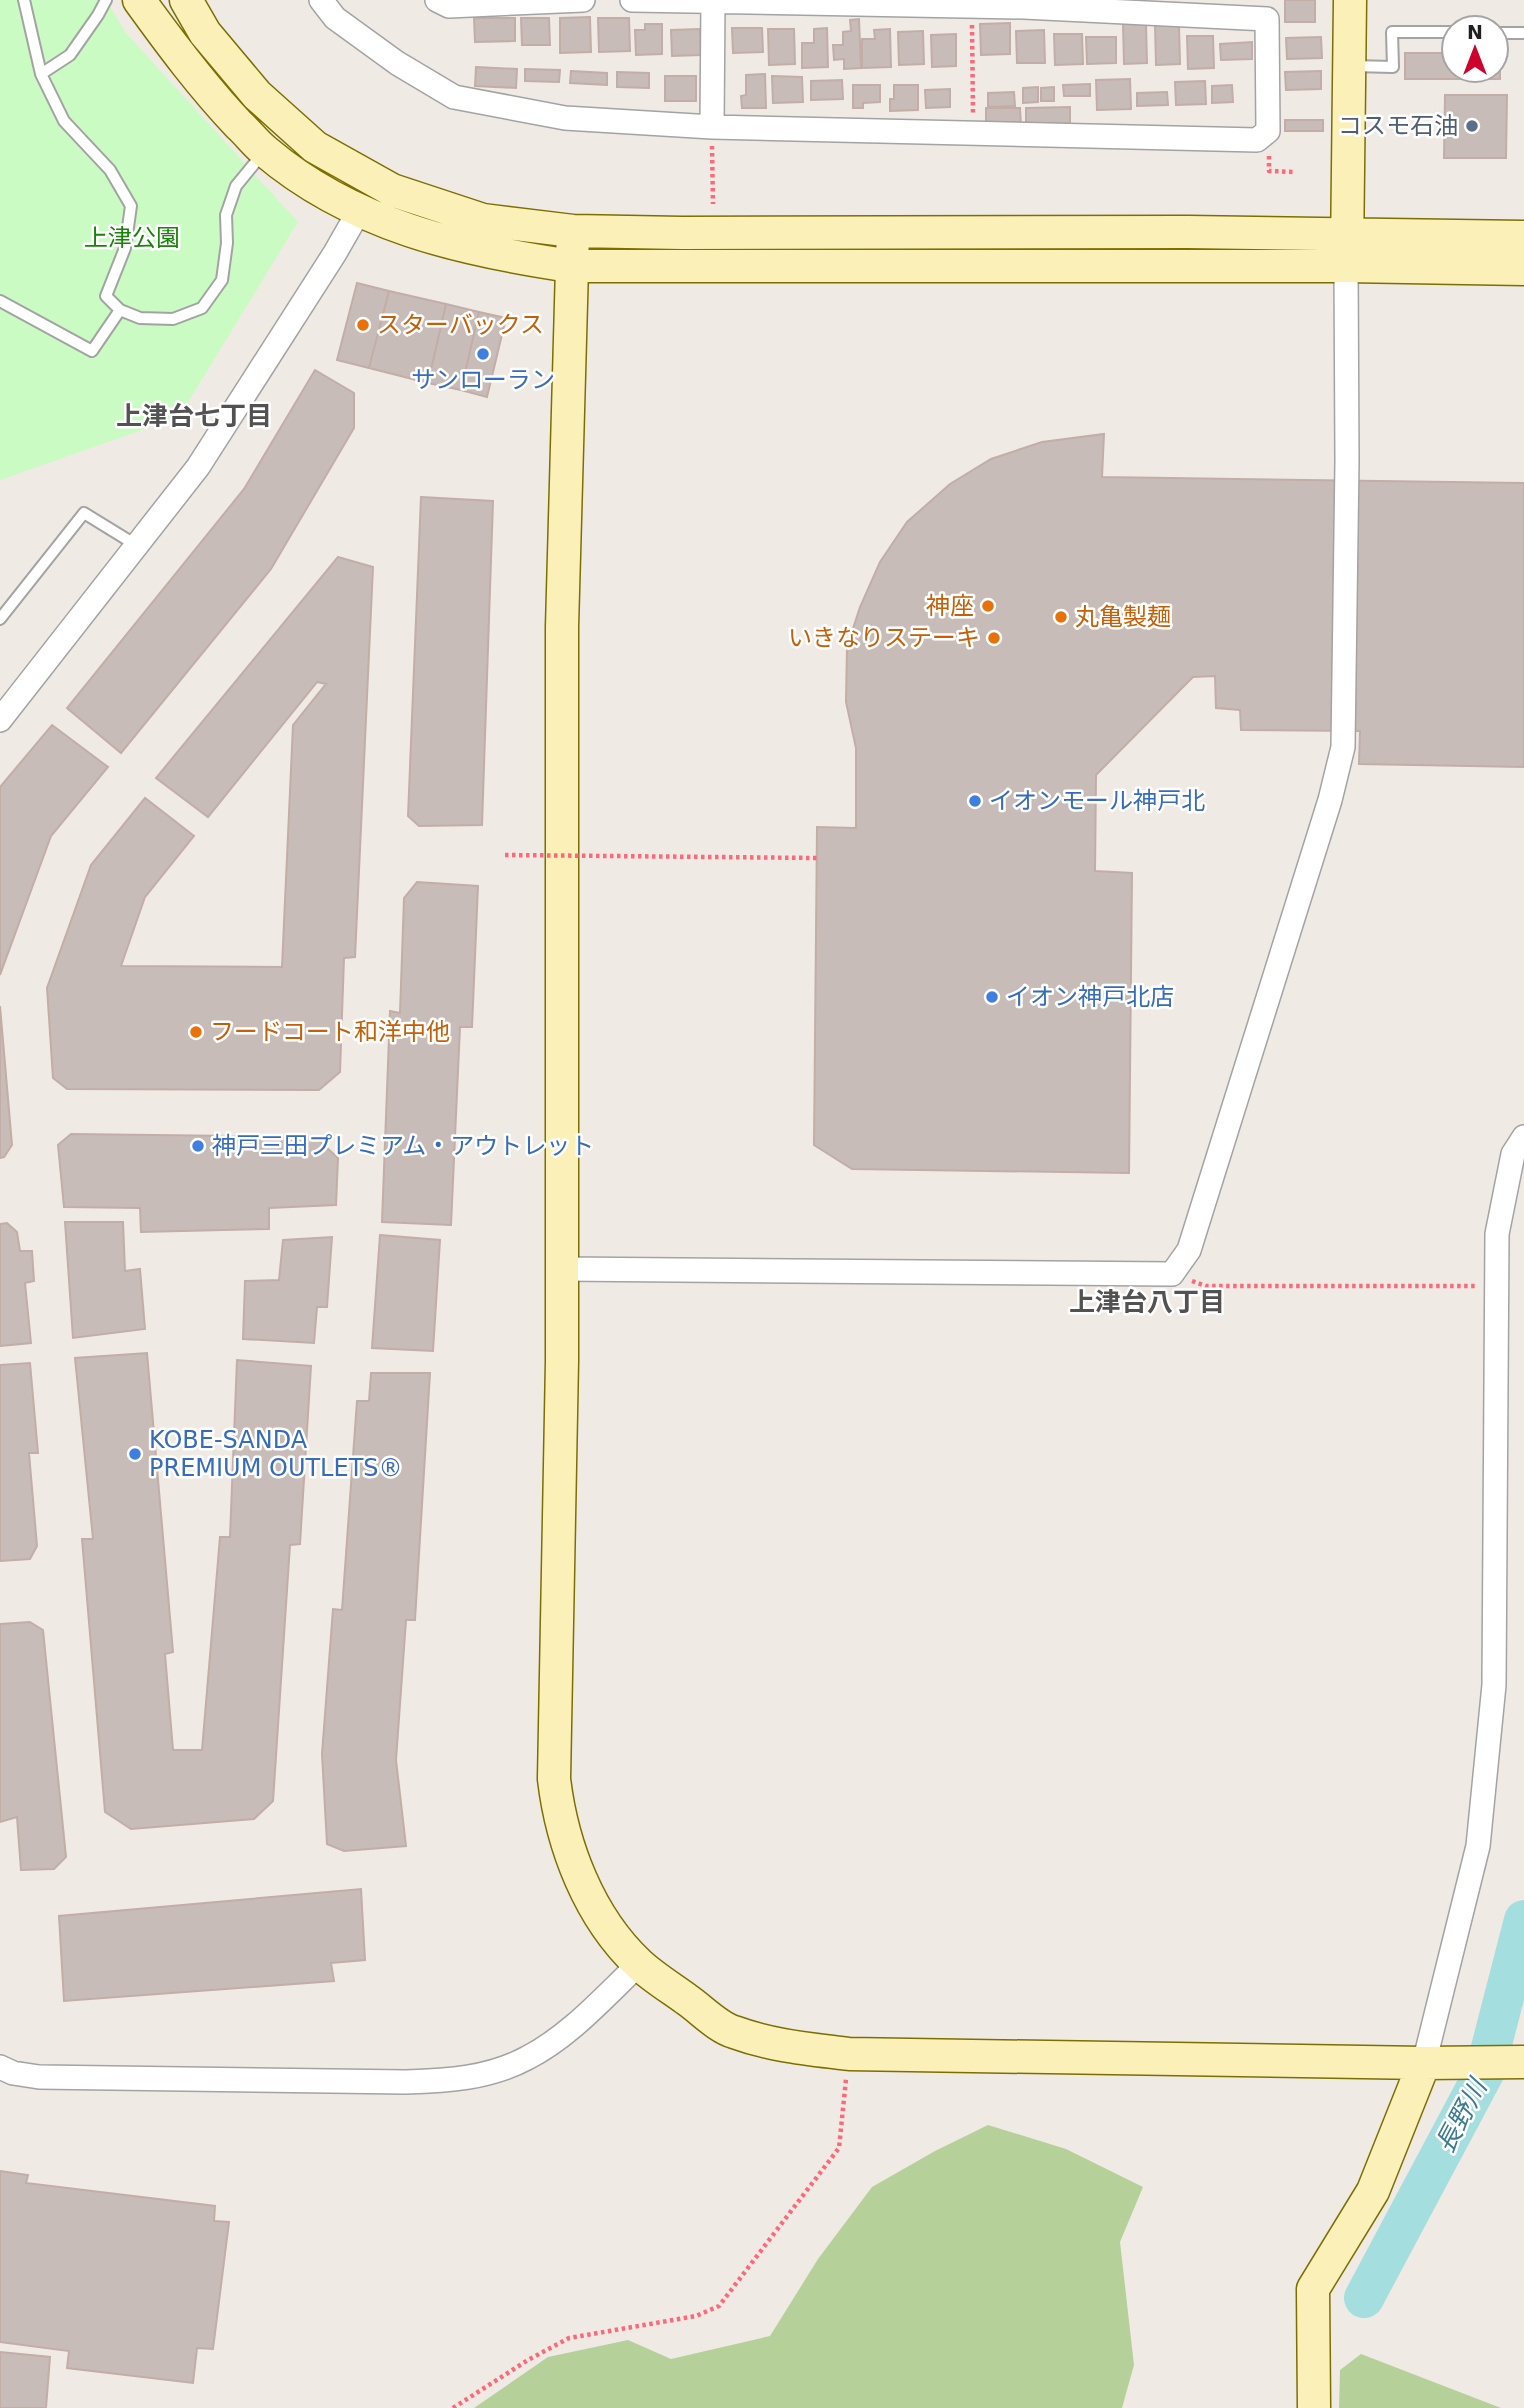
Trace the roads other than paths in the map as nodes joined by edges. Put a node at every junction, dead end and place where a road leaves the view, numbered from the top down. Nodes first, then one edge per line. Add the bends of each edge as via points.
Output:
1 (24, 0) edge
2 (106, 0) edge
3 (139, 0) edge
4 (186, 0) edge
5 (321, 0) edge
6 (437, 0) edge
7 (583, 0) edge
8 (632, 0) edge
9 (1350, 0) edge
10 (713, 1) edge
11 (1440, 32) edge
12 (1349, 66) junction
13 (41, 74) junction
14 (712, 127) junction
15 (265, 151) junction
16 (359, 211) junction
17 (573, 231) junction
18 (1348, 235) junction
19 (1524, 237) edge
20 (1346, 266) junction
21 (571, 267) junction
22 (1524, 269) edge
23 (5, 304) edge
24 (120, 310) junction
25 (136, 545) junction
26 (0, 619) edge
27 (0, 720) edge
28 (1524, 1138) edge
29 (562, 1269) junction
30 (639, 1965) junction
31 (1524, 2062) edge
32 (1424, 2063) junction
33 (0, 2067) edge
34 (1314, 2408) edge

1 - 13 lane
2 - 13 lane via 69,55
3 - 15 street via 217,101
4 - 17 street via 205,33 257,95 316,147 392,190 439,207 483,220
5 - 14 street via 335,18 454,97 565,118
6 - 7 street via 449,6
8 - 10 street
9 - 12 street
10 - 14 street
10 - 14 street via 1267,19 1268,131 1257,141
11 - 12 lane via 1392,32 1393,66
12 - 18 street
13 - 24 lane via 64,121 110,170 131,206 125,248 106,296
15 - 16 street via 313,186
15 - 24 lane via 236,186 226,215 222,280 202,308 173,318 139,318
16 - 21 street via 453,245
16 - 25 street via 198,467
17 - 18 street
17 - 21 street
18 - 19 street
18 - 20 street
20 - 21 street
20 - 22 street
20 - 29 street via 1343,747 1189,1250 1172,1273
21 - 29 street via 562,641
23 - 24 lane via 92,351
25 - 26 lane via 84,513
25 - 27 street
28 - 32 street via 1513,1154 1496,1234 1493,1698 1478,1846
29 - 30 street via 557,1810 588,1895
30 - 32 street via 731,2032 785,2047 849,2054
30 - 33 street via 527,2059 465,2078 405,2082 39,2077
31 - 32 street
32 - 34 street via 1373,2191 1313,2289

